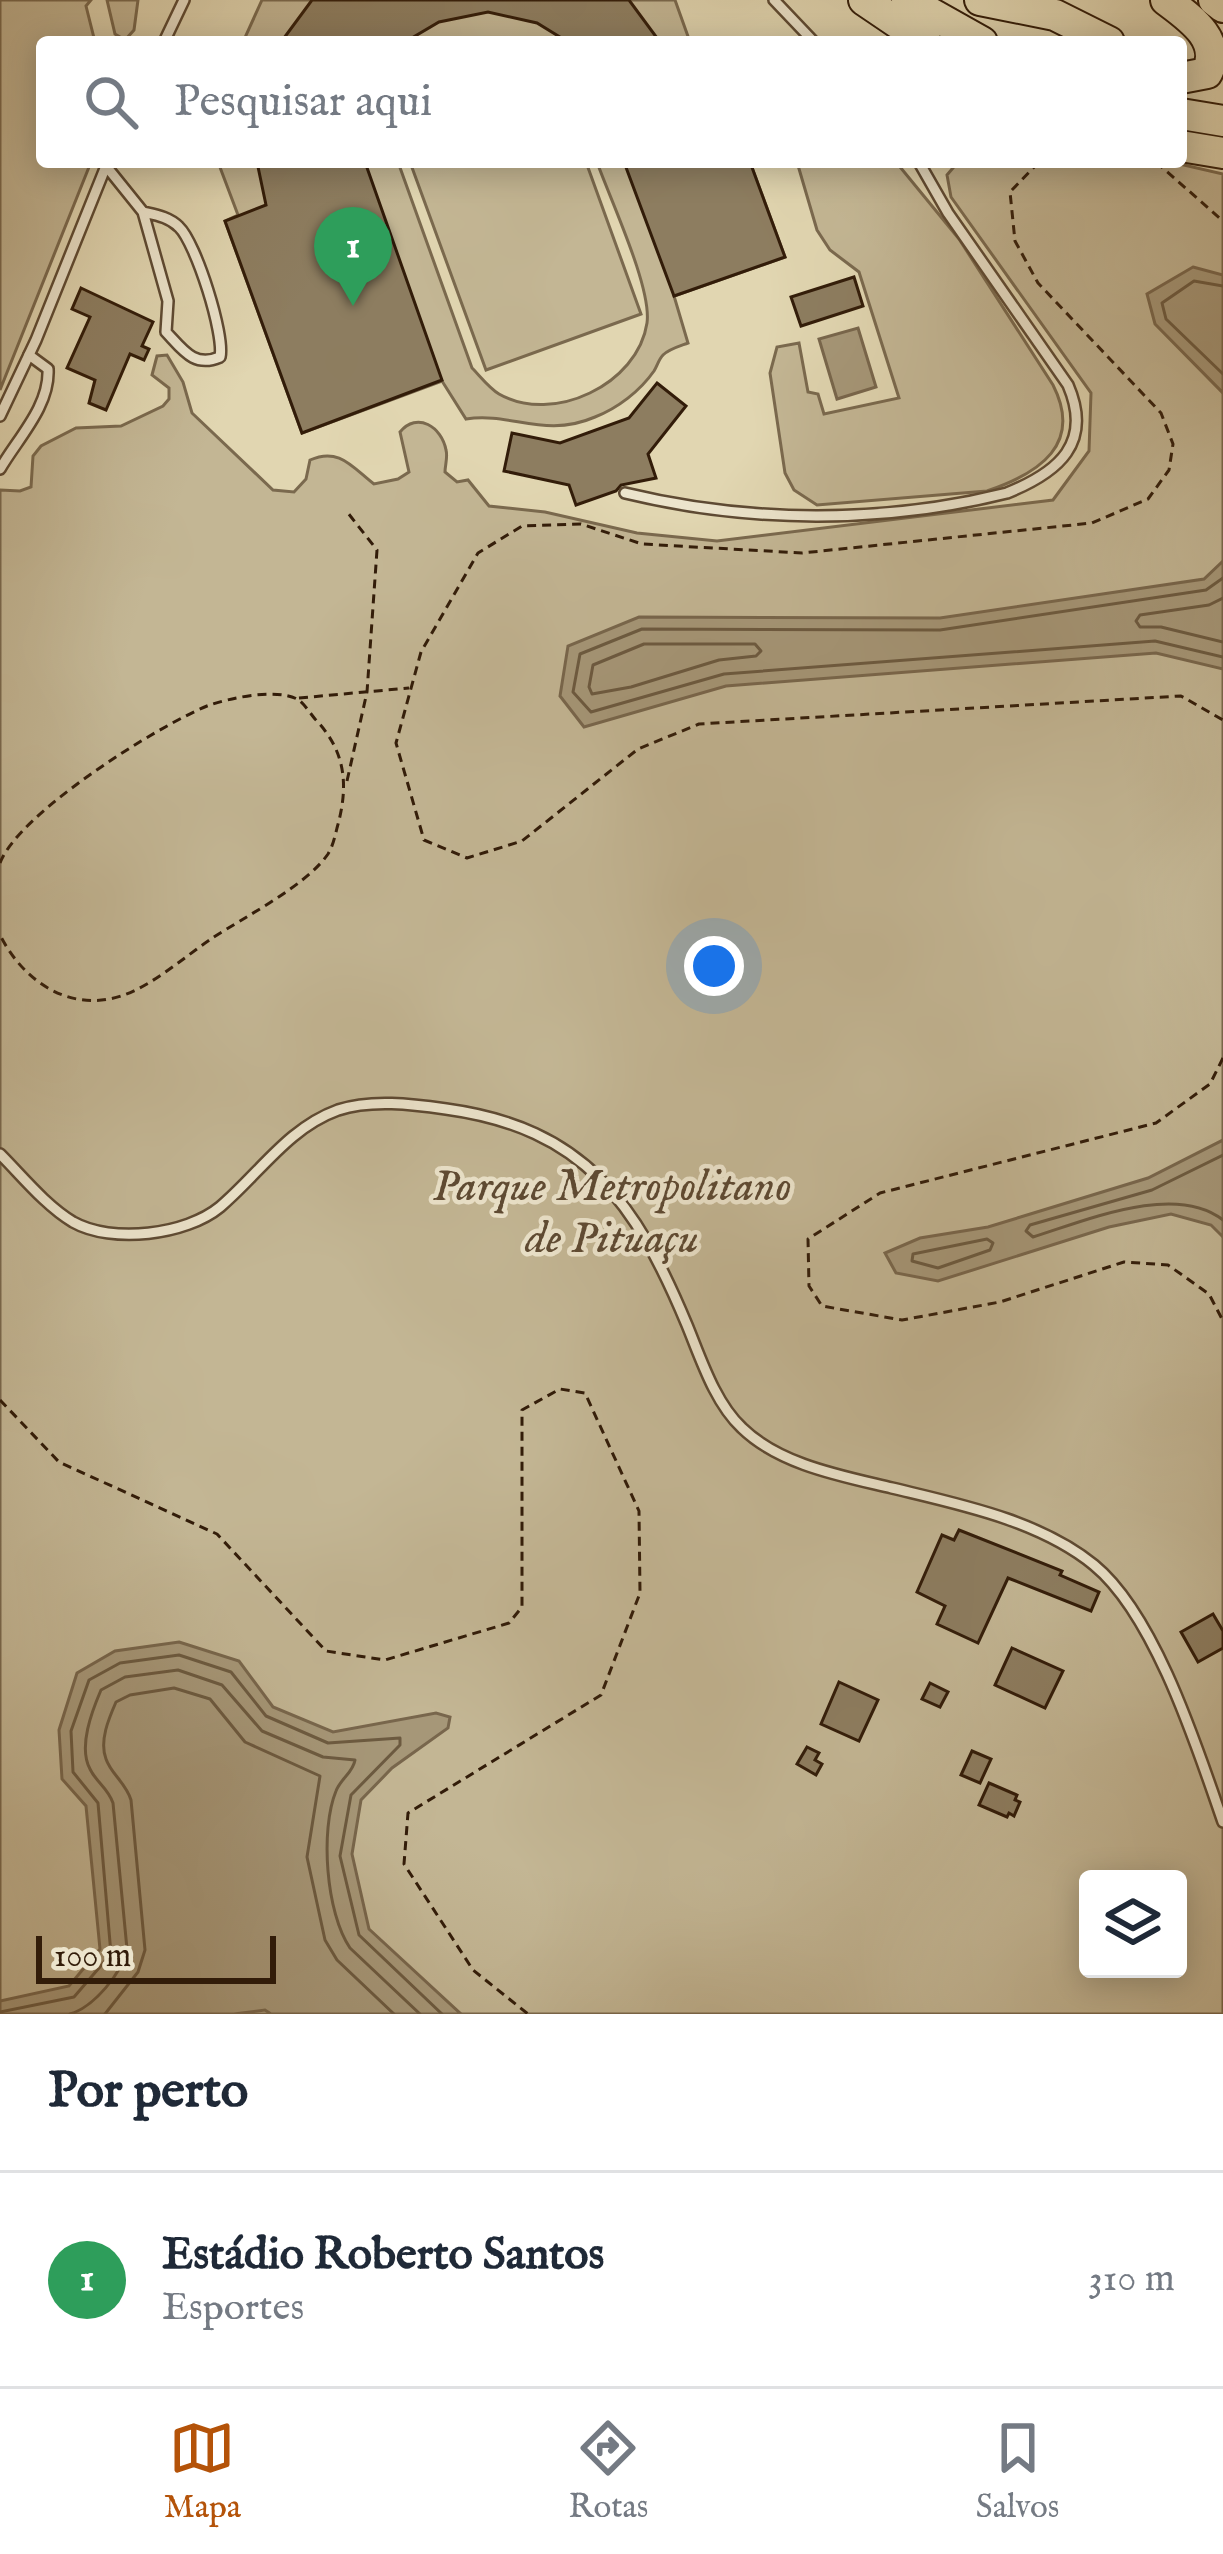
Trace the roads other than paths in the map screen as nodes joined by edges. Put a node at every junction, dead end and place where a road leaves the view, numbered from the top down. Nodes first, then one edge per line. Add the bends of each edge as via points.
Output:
1 (184, 0) edge
2 (774, 0) edge
3 (864, 0) edge
4 (907, 0) edge
5 (980, 0) edge
6 (1166, 0) edge
7 (1214, 0) edge
8 (1223, 7) edge
9 (167, 36) edge
10 (808, 36) edge
11 (917, 36) edge
12 (971, 36) edge
13 (1097, 36) edge
14 (1187, 77) edge
15 (1187, 115) edge
16 (1223, 121) edge
17 (1187, 147) edge
18 (1223, 153) edge
19 (105, 168) edge
20 (110, 168) edge
21 (923, 168) edge
22 (142, 212) junction
23 (29, 355) junction
24 (0, 416) edge
25 (0, 470) edge
26 (625, 493) dead end
27 (0, 1154) edge
28 (1223, 1822) edge

1 - 9 lane
2 - 10 lane
3 - 11 main road
4 - 12 main road
5 - 13 main road via 1055,16
6 - 14 main road via 1218,45 1207,74
7 - 8 main road
15 - 16 main road
17 - 18 main road
19 - 23 lane
20 - 22 lane
21 - 26 lane via 1069,386 1079,427 1061,460 1032,483 994,496 845,516 690,509
22 - 22 lane via 168,301 166,332 191,358 220,357 221,335 183,230
23 - 24 lane
23 - 25 lane via 48,369 49,380 42,406
27 - 28 lane via 72,1221 147,1233 217,1210 308,1125 363,1104 505,1119 557,1143 605,1183 646,1235 717,1393 760,1444 802,1463 964,1505 1050,1539 1099,1569 1168,1678

